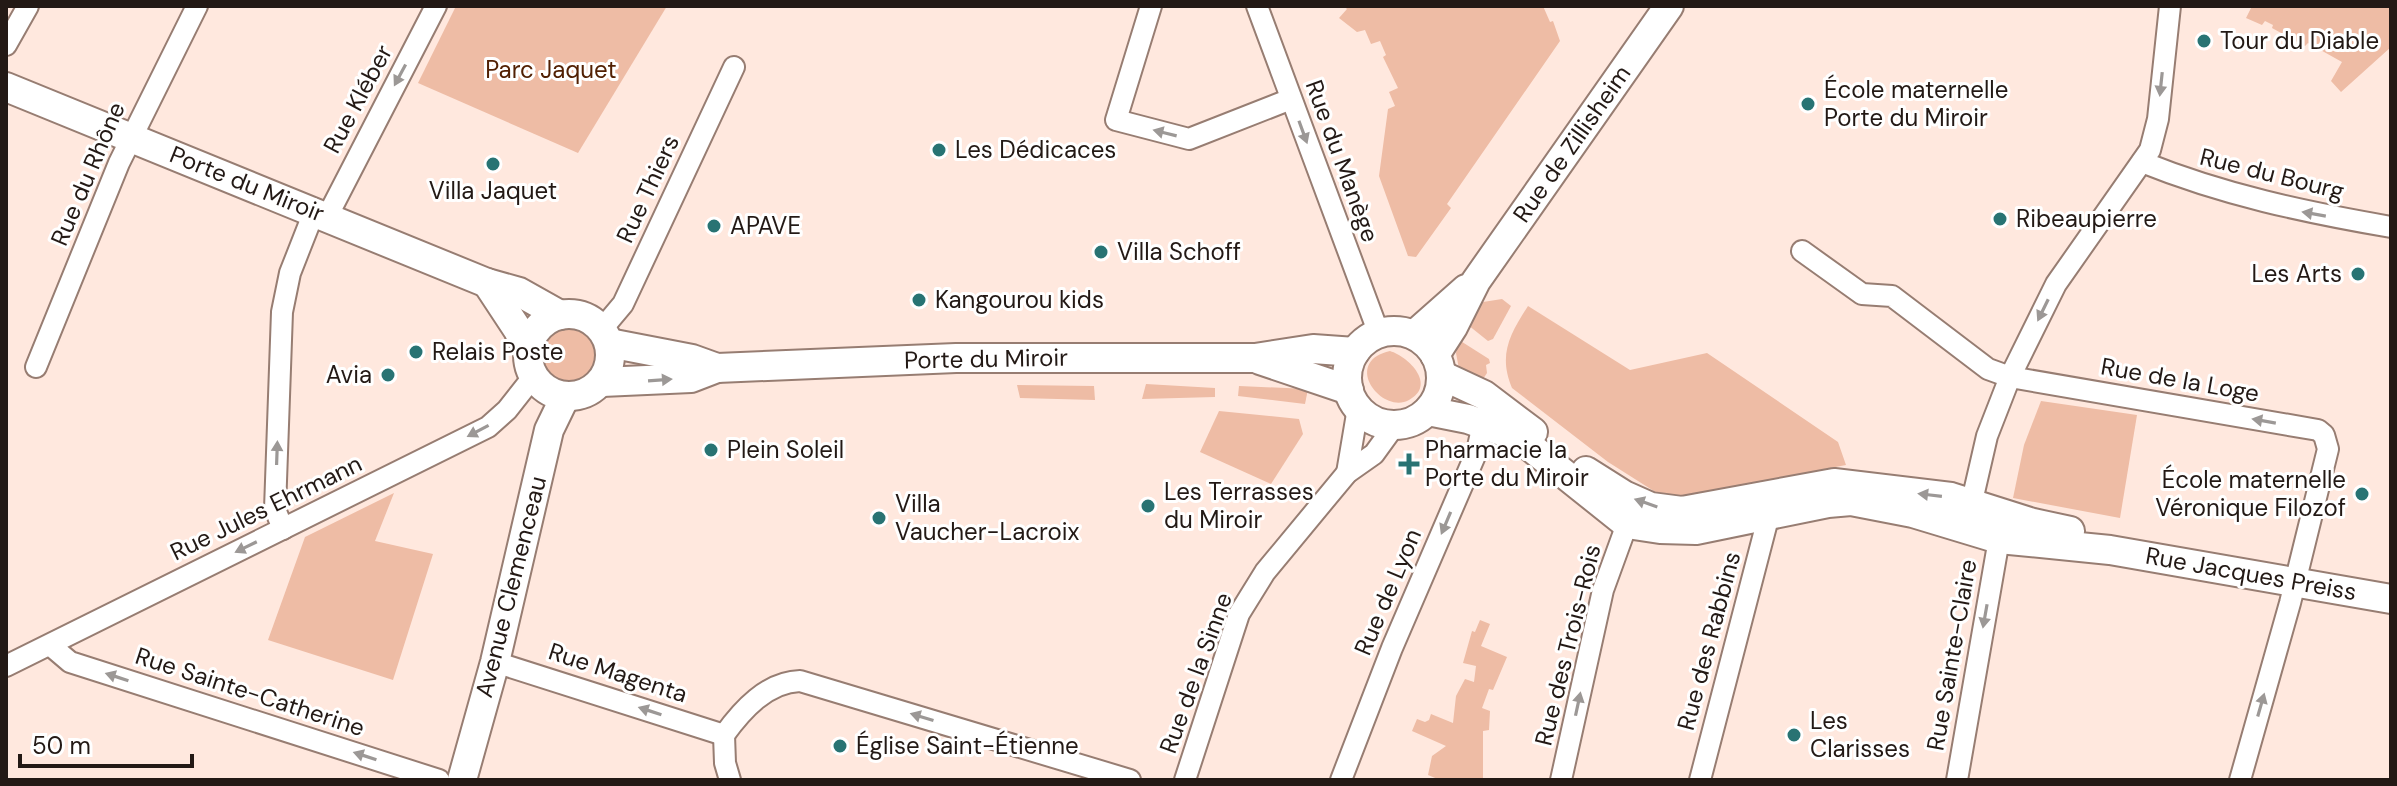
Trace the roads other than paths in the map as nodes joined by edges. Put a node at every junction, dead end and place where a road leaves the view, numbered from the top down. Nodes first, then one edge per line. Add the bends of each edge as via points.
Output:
1 (28, 6) edge
2 (197, 6) edge
3 (436, 6) edge
4 (1151, 6) edge
5 (1257, 6) edge
6 (1669, 6) edge
7 (2170, 6) edge
8 (6, 45) edge
9 (734, 67) dead end
10 (15, 90) edge
11 (1291, 99) junction
12 (131, 137) junction
13 (2142, 162) junction
14 (321, 214) junction
15 (2391, 227) edge
16 (1802, 251) dead end
17 (1476, 281) junction
18 (487, 283) junction
19 (560, 315) junction
20 (1379, 334) junction
21 (1414, 335) junction
22 (605, 336) junction
23 (1355, 352) junction
24 (1255, 358) junction
25 (530, 364) junction
26 (1438, 365) junction
27 (36, 367) dead end
28 (717, 368) junction
29 (2010, 377) junction
30 (602, 382) junction
31 (565, 397) junction
32 (1353, 399) junction
33 (1428, 411) junction
34 (1483, 424) junction
35 (1395, 425) junction
36 (1347, 473) junction
37 (1834, 483) junction
38 (1766, 516) junction
39 (1969, 516) junction
40 (2033, 523) junction
41 (1627, 524) junction
42 (283, 529) junction
43 (1999, 539) junction
44 (2110, 550) junction
45 (2296, 582) junction
46 (2391, 599) edge
47 (50, 645) junction
48 (495, 662) junction
49 (6, 666) edge
50 (724, 735) junction
51 (1964, 778) edge
52 (439, 780) edge
53 (462, 780) edge
54 (730, 780) edge
55 (1130, 780) edge
56 (1185, 780) edge
57 (1341, 780) edge
58 (1561, 780) edge
59 (1700, 780) edge
60 (2240, 780) edge

1 - 8 street
2 - 12 street, Rue du Rhône
3 -> 14 street, Rue Kléber
11 -> 4 street via 1189,139 1116,120
5 - 11 street, Rue du Manège
6 - 17 main road, Rue de Zillisheim
7 -> 13 street via 2158,119
9 - 22 street, Rue Thiers
10 - 12 main road, Porte du Miroir
11 -> 20 street, Rue du Manège
12 - 14 main road, Porte du Miroir
12 - 27 street, Rue du Rhône
15 -> 13 street, Rue du Bourg via 2282,208
13 -> 29 street via 2056,284
14 - 18 main road, Porte du Miroir
42 -> 14 street, Rue Kléber via 275,509 282,312 290,273
16 - 29 street via 1862,294 1892,296 1988,369
17 - 21 main road, Rue de Zillisheim
17 - 26 main road, Rue de Zillisheim
18 - 19 main road, Porte du Miroir via 519,292
18 - 25 main road via 518,330
19 - 22 main road via 583,316
19 - 25 main road via 539,326 532,337
20 - 21 main road
20 - 23 main road
21 - 26 main road via 1426,343
22 - 28 main road, Porte du Miroir
22 - 30 main road via 611,356
23 - 24 main road, Porte du Miroir via 1313,349
23 - 32 main road via 1347,377
24 - 28 main road, Porte du Miroir via 956,358
24 - 32 main road, Porte du Miroir
25 - 31 main road via 553,394
25 -> 42 street, Rue Jules Ehrmann via 507,410 488,427
26 - 33 main road via 1439,394
37 -> 26 main road, Rue Jacques Preiss via 1682,511 1651,507 1593,476
30 -> 28 main road, Porte du Miroir via 691,378
29 - 39 street via 1987,436
45 -> 29 street, Rue de la Loge via 2328,449 2318,430
30 - 31 main road via 592,391
31 - 48 main road, Avenue Clemenceau via 549,430
32 - 35 main road, Porte du Miroir via 1368,417
32 - 36 street
33 - 34 main road
33 - 35 main road
34 - 41 main road via 1518,437
34 -> 57 street, Rue de Lyon via 1477,451
35 - 36 street, Rue de la Sinne via 1374,454
36 - 56 street, Rue de la Sinne via 1265,572 1239,614
37 - 38 main road, Rue Jacques Preiss via 1768,505
39 -> 37 main road, Rue Jacques Preiss via 1951,497
38 - 39 main road, Rue Jacques Preiss via 1851,501 1913,513
38 - 41 main road, Rue Jacques Preiss via 1696,530
38 - 59 street, Rue des Rabbins
39 - 40 main road, Rue Jacques Preiss
39 - 43 main road, Rue Jacques Preiss
40 - 43 main road via 2011,524
40 - 44 main road, Rue Jacques Preiss via 2078,533
58 -> 41 street, Rue des Trois-Rois via 1603,590
42 -> 47 street, Rue Jules Ehrmann
43 - 44 main road, Rue Jacques Preiss
43 -> 51 street, Rue Sainte-Claire
44 - 45 main road, Rue Jacques Preiss
45 - 46 main road, Rue Jacques Preiss
60 -> 45 street
47 - 49 street, Rue Jules Ehrmann
52 -> 47 street, Rue Sainte-Catherine via 70,662
50 -> 48 street, Rue Magenta
48 - 53 main road, Avenue Clemenceau
50 - 54 street
55 -> 50 street via 800,681 767,691 741,711

